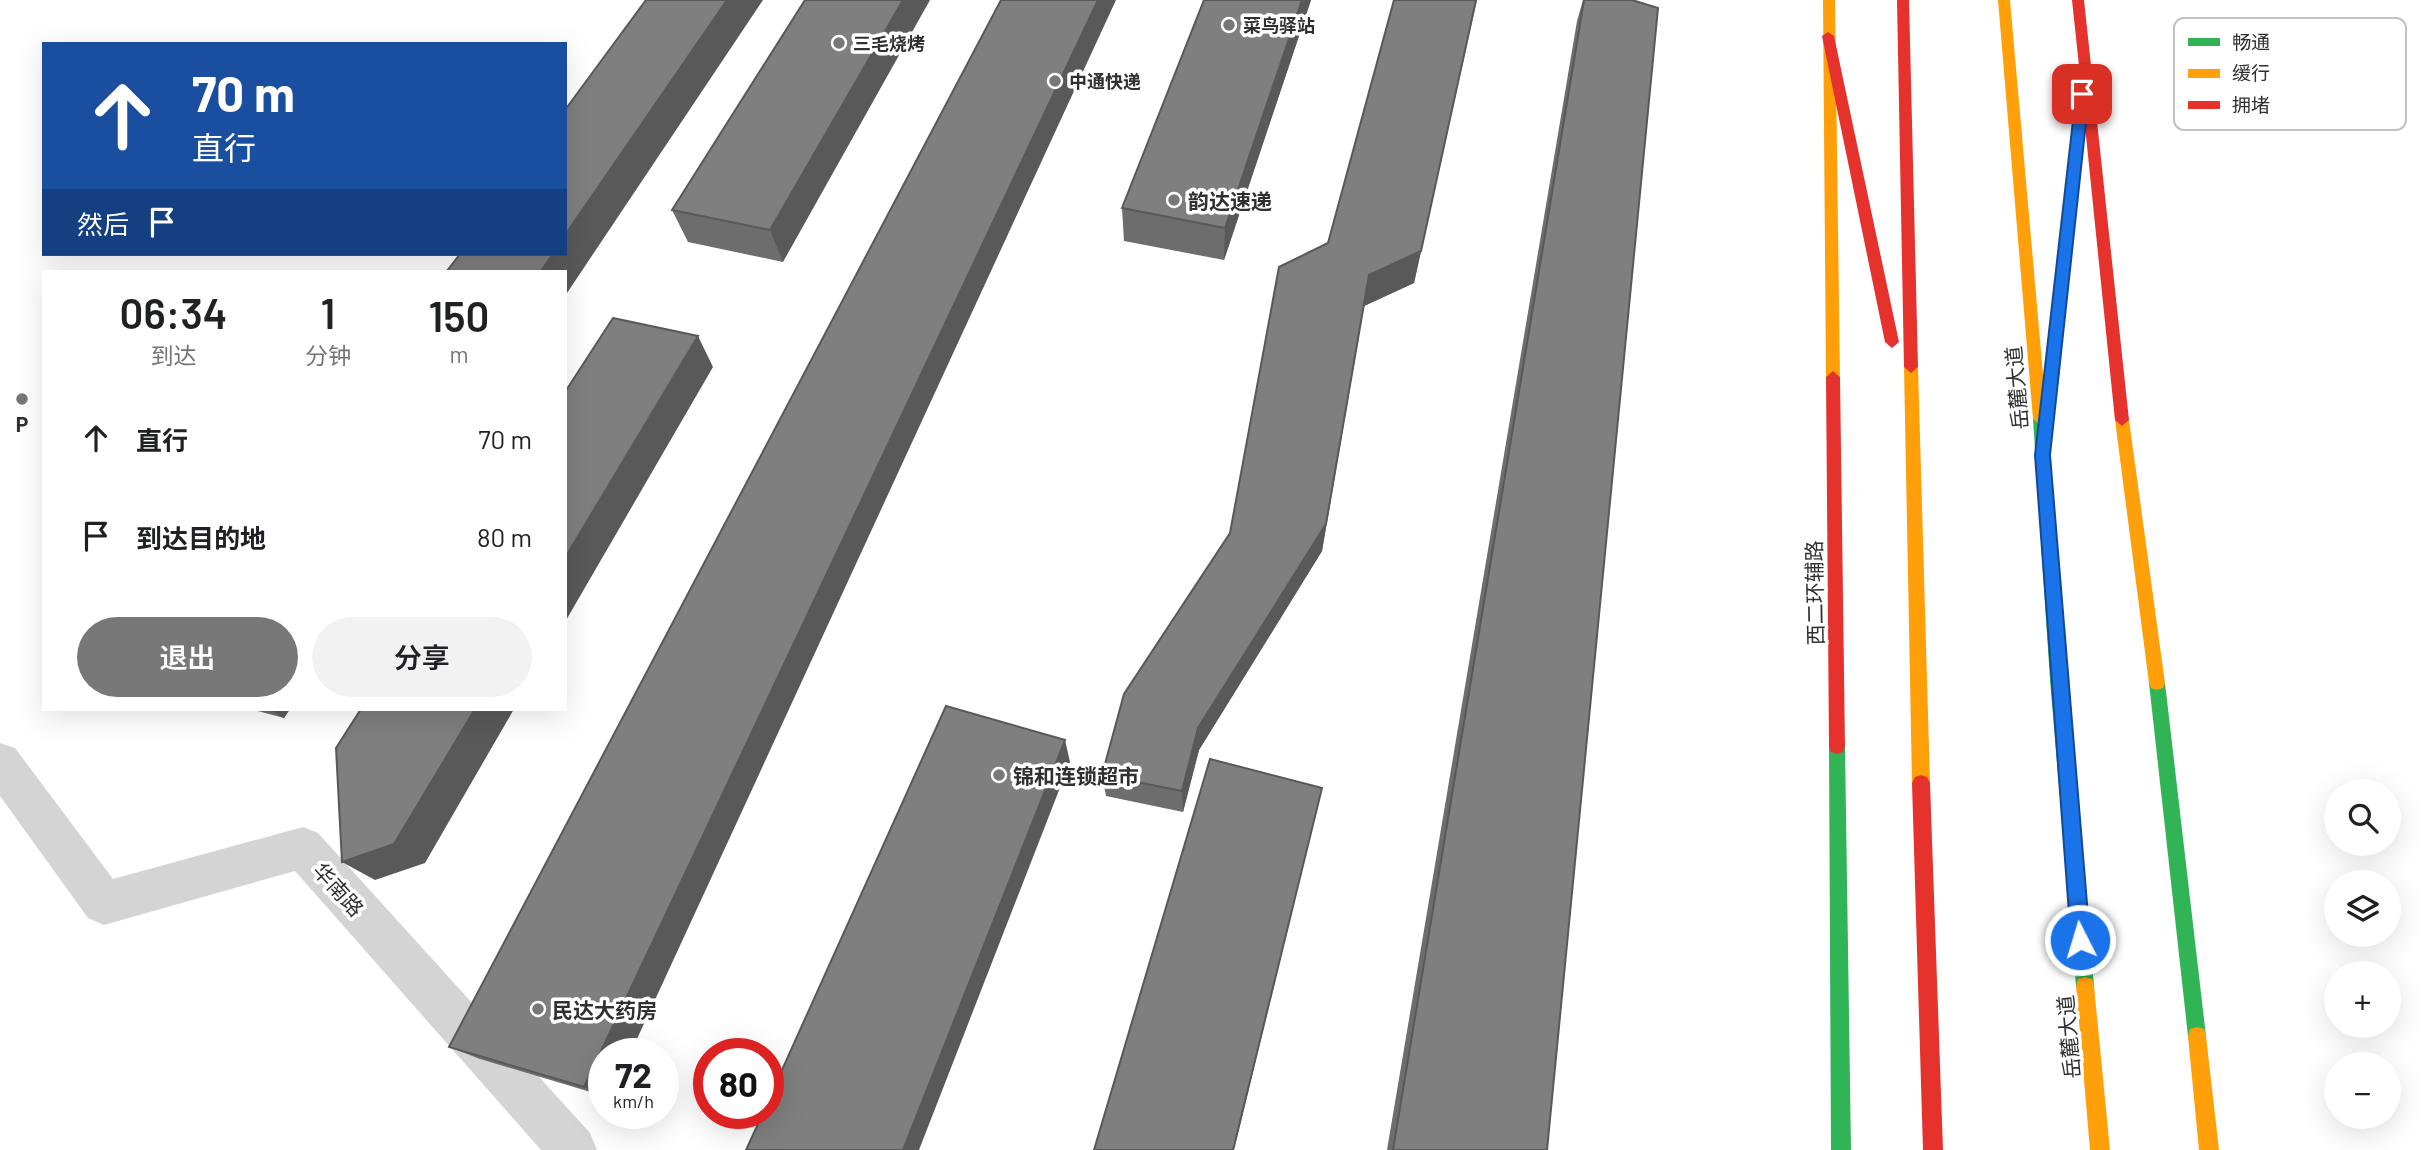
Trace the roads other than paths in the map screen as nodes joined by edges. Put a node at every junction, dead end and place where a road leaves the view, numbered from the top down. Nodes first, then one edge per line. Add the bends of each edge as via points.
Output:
1 (1829, 0) edge
2 (1903, 0) edge
3 (2004, 0) edge
4 (2078, 0) edge
5 (1828, 36) junction
6 (2085, 66) junction
7 (1912, 436) junction
8 (2043, 455) junction
9 (0, 762) edge
10 (573, 1150) edge
11 (1841, 1150) edge
12 (1933, 1150) edge
13 (2100, 1150) edge
14 (2209, 1150) edge

1 - 5 main road
2 - 7 main road
3 - 8 main road, 岳麓大道
4 - 6 main road
5 - 7 main road
5 - 11 main road, 西二环辅路
6 - 8 main road
6 - 14 main road via 2125,447 2163,730
7 - 12 main road
8 - 13 main road, 岳麓大道
9 - 10 street, 华南路 via 104,903 303,848

